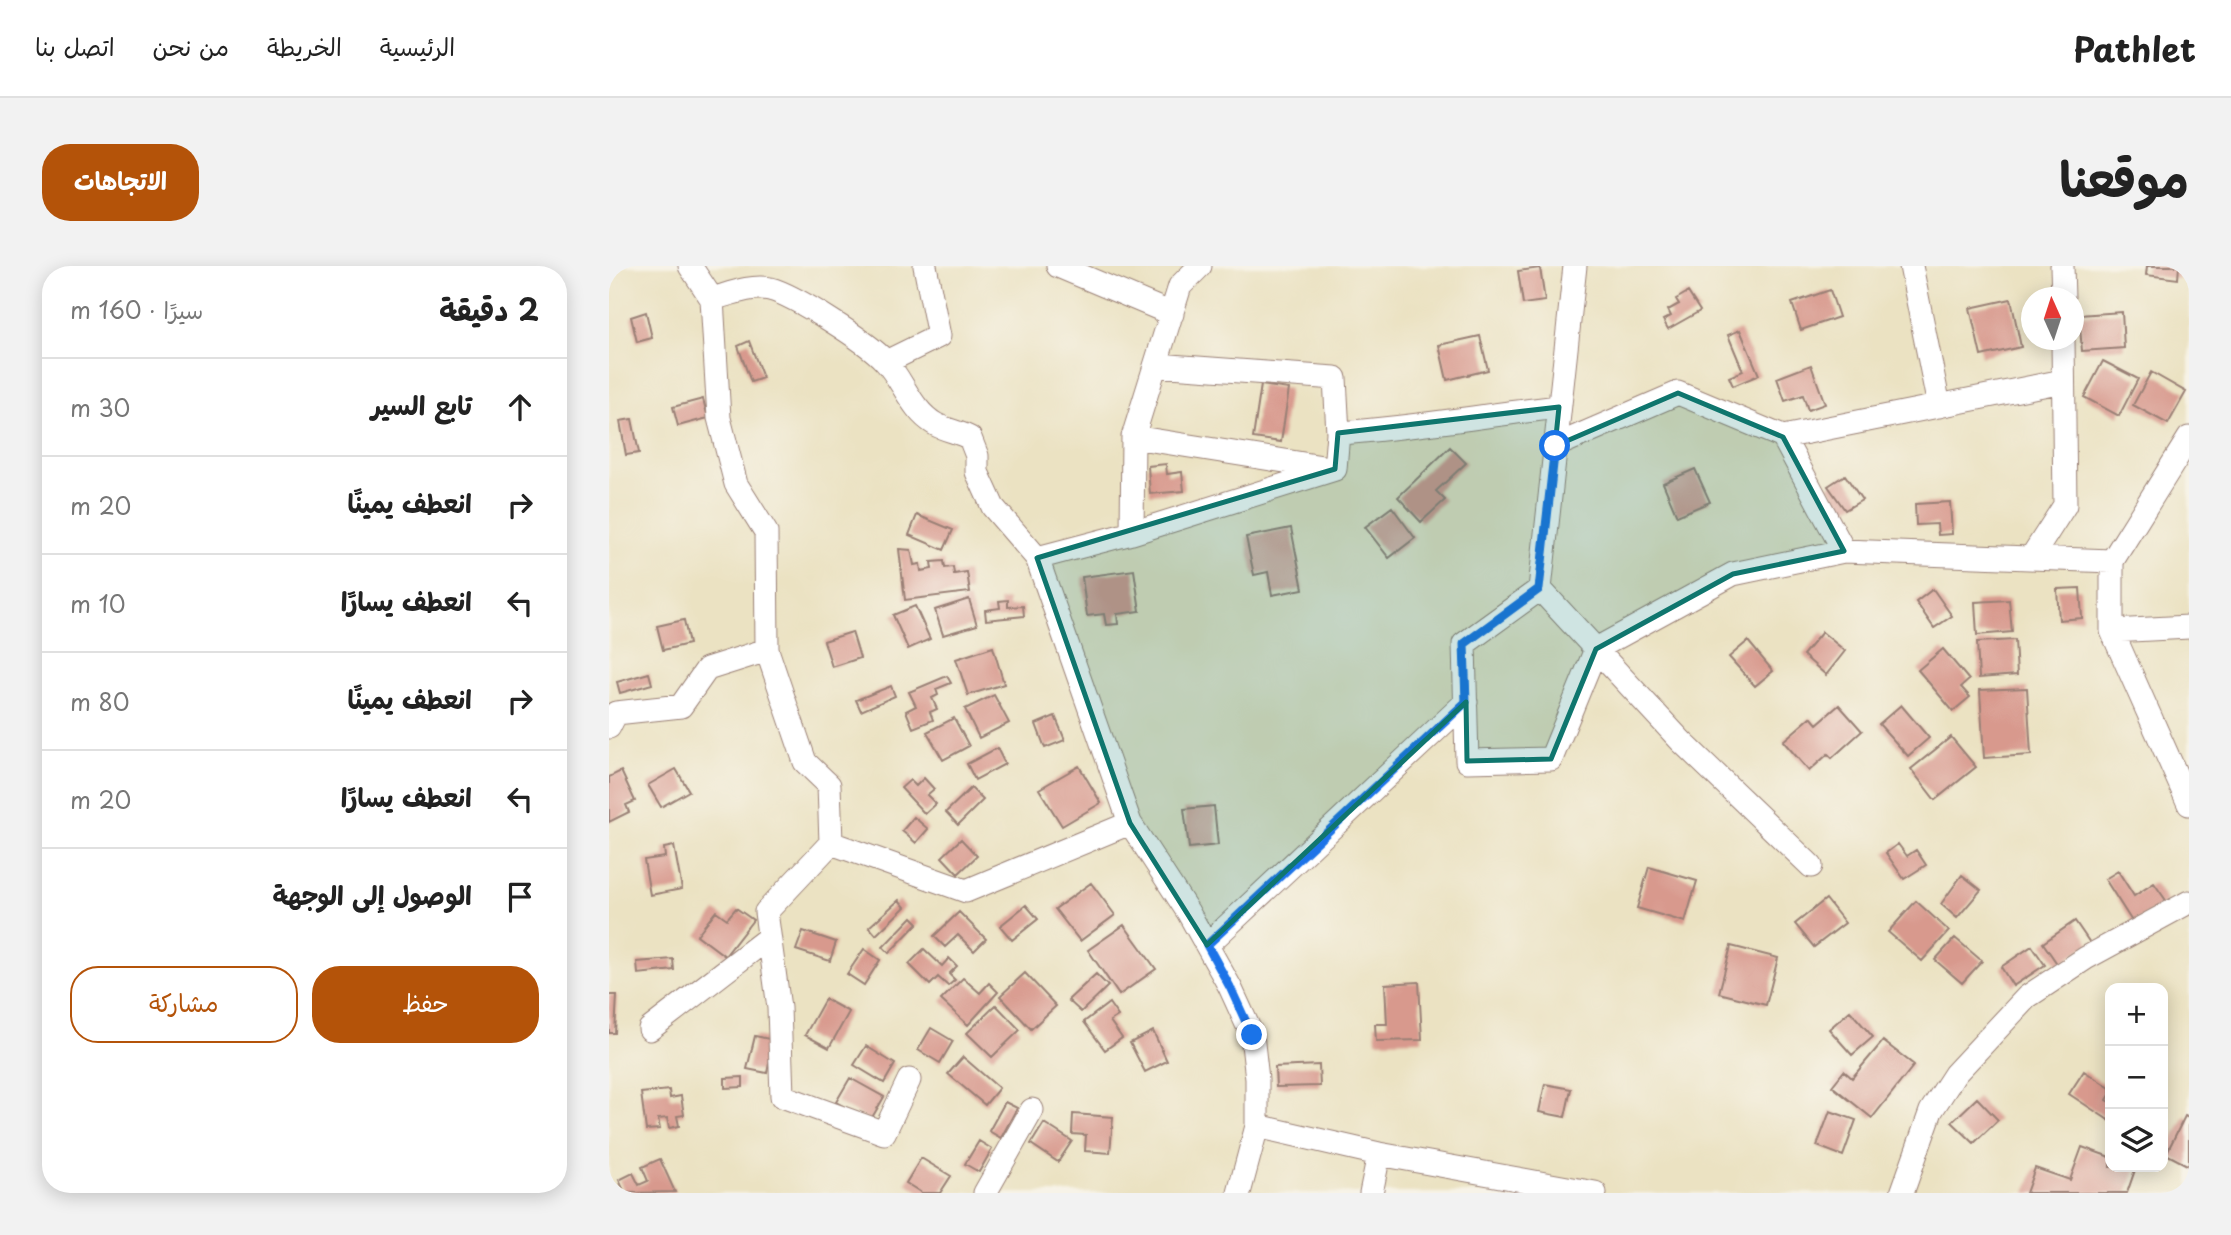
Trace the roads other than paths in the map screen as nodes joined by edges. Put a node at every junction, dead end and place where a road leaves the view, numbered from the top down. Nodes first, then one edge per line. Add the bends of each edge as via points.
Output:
1 (690, 266) edge
2 (925, 266) edge
3 (1058, 266) edge
4 (1200, 266) edge
5 (1575, 266) edge
6 (1911, 266) edge
7 (2062, 266) edge
8 (2063, 287) edge
9 (712, 299) junction
10 (1172, 314) junction
11 (2063, 350) edge
12 (886, 362) junction
13 (1157, 365) junction
14 (2063, 381) junction
15 (1939, 406) junction
16 (1559, 407) junction
17 (1338, 433) junction
18 (1133, 437) junction
19 (1783, 437) junction
20 (2189, 438) edge
21 (1555, 446) junction
22 (1335, 469) junction
23 (1132, 533) junction
24 (1844, 551) junction
25 (1037, 558) junction
26 (2031, 558) junction
27 (2112, 561) junction
28 (1539, 589) junction
29 (2189, 627) edge
30 (2112, 631) junction
31 (1596, 649) junction
32 (767, 650) junction
33 (1466, 702) junction
34 (609, 727) edge
35 (2189, 804) edge
36 (1130, 823) junction
37 (831, 842) junction
38 (1811, 866) dead end
39 (2189, 902) edge
40 (768, 939) junction
41 (1207, 945) junction
42 (650, 1029) dead end
43 (909, 1080) dead end
44 (1032, 1110) dead end
45 (1257, 1126) junction
46 (1378, 1154) junction
47 (985, 1193) edge
48 (1239, 1193) edge
49 (1371, 1193) edge
50 (1595, 1193) edge
51 (1902, 1193) edge

1 - 9 street
2 - 12 street via 939,336
3 - 10 street
4 - 10 street via 1180,286
5 - 16 street
6 - 15 street
7 - 8 street
9 - 12 street via 755,288 771,289 854,336
9 - 32 street via 719,418 736,484 766,532
10 - 13 street
11 - 14 street
12 - 25 street via 920,412 936,425 970,438 993,508
13 - 17 street via 1335,379
13 - 18 street
14 - 15 street
14 - 26 street via 2065,505
15 - 19 street
16 - 17 street
16 - 21 street
17 - 22 street
18 - 22 street
18 - 23 street
19 - 21 street via 1678,393
19 - 24 street
20 - 27 street
21 - 28 street
22 - 23 street
23 - 25 street
24 - 26 street
24 - 31 street via 1733,574
25 - 36 street
26 - 27 street
27 - 30 street
28 - 31 street
28 - 33 street via 1464,644
29 - 30 street
30 - 35 street
31 - 33 street via 1551,759 1467,761
31 - 38 street via 1681,741
32 - 34 street via 707,669 681,706 616,713
32 - 37 street via 805,762 829,785
33 - 41 street
36 - 37 street via 967,891
36 - 41 street
37 - 40 street via 766,912
39 - 51 street via 2086,958 2027,997 1955,1074 1931,1111
40 - 42 street
40 - 43 street via 779,1008 782,1096 884,1133
41 - 45 street via 1252,1035
44 - 47 street
45 - 46 street
45 - 48 street
46 - 49 street
46 - 50 street

